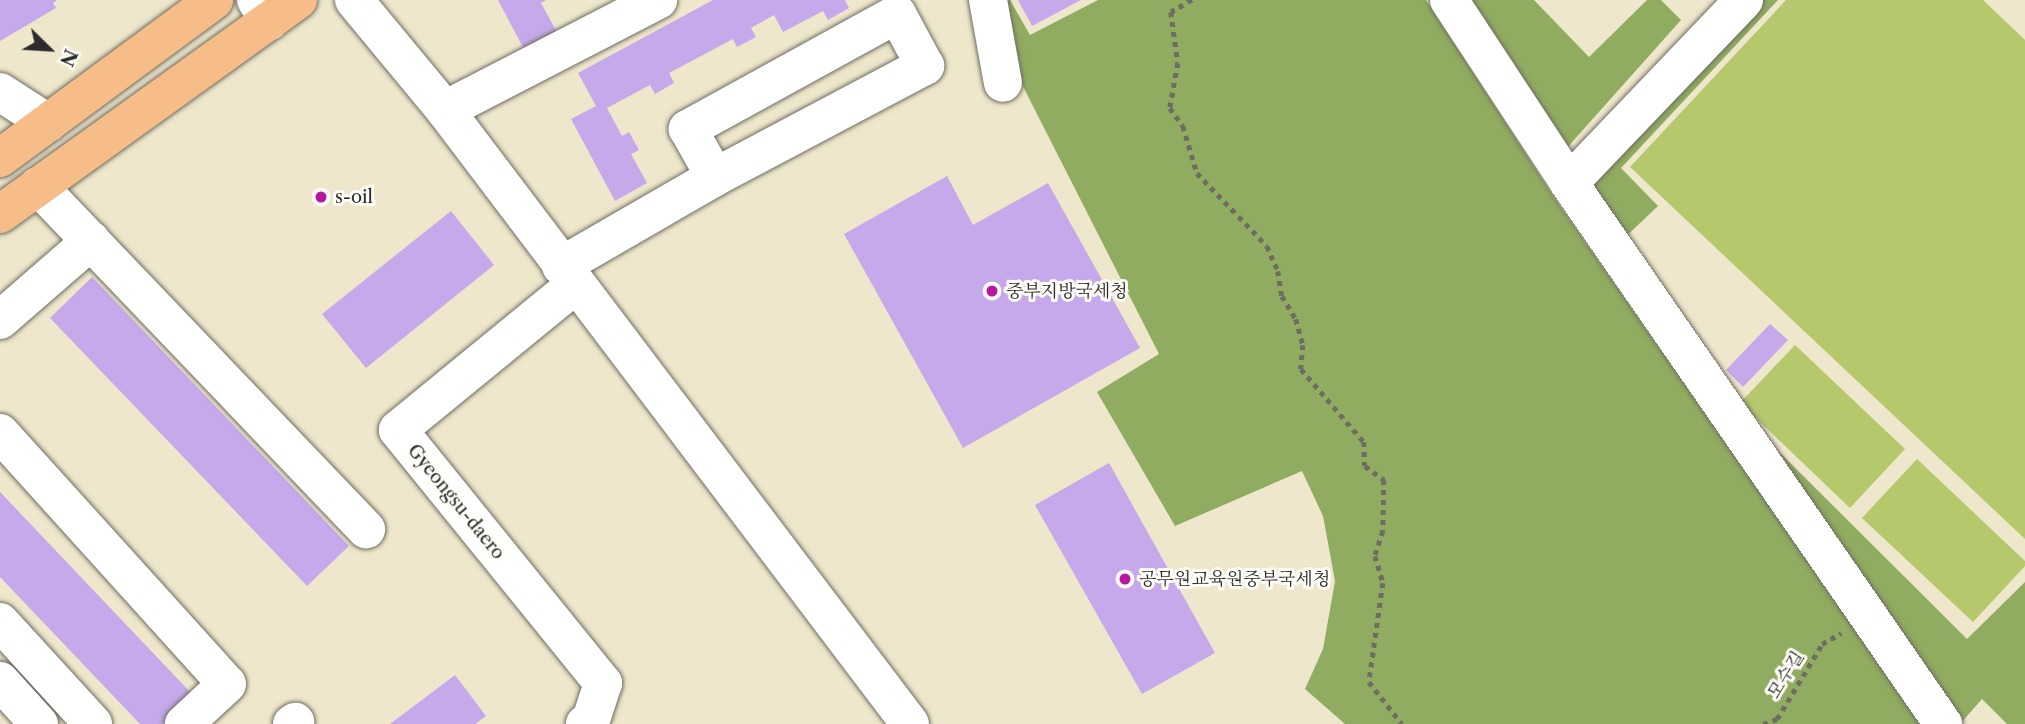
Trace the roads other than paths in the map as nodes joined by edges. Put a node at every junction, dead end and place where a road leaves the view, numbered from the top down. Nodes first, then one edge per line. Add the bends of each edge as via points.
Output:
1 (214, 0) edge
2 (354, 0) edge
3 (658, 0) edge
4 (988, 0) edge
5 (1449, 0) edge
6 (1744, 0) edge
7 (274, 7) edge
8 (138, 56) junction
9 (1003, 83) dead end
10 (0, 92) edge
11 (165, 95) junction
12 (445, 110) junction
13 (48, 122) junction
14 (0, 159) edge
15 (715, 177) junction
16 (1569, 183) junction
17 (38, 186) junction
18 (0, 214) edge
19 (91, 242) junction
20 (568, 275) junction
21 (0, 320) edge
22 (0, 433) edge
23 (366, 529) dead end
24 (0, 622) edge
25 (0, 681) edge
26 (39, 724) edge
27 (93, 724) edge
28 (184, 724) edge
29 (585, 724) edge
30 (910, 724) edge
31 (1943, 724) edge

1 - 8 main road
2 - 12 street
3 - 12 street
4 - 9 street
5 - 16 street
6 - 16 street
7 - 11 main road
8 - 11 main road
8 - 13 main road
10 - 13 street
11 - 17 main road
12 - 20 street
13 - 14 main road
15 - 15 street via 925,66 897,14 688,129
15 - 20 street
16 - 31 street
17 - 18 main road
17 - 19 street
19 - 21 street
19 - 23 street
20 - 29 street, Gyeongsu-daero via 398,430 603,683
20 - 30 street
22 - 28 street via 227,684
24 - 27 street
25 - 26 street

